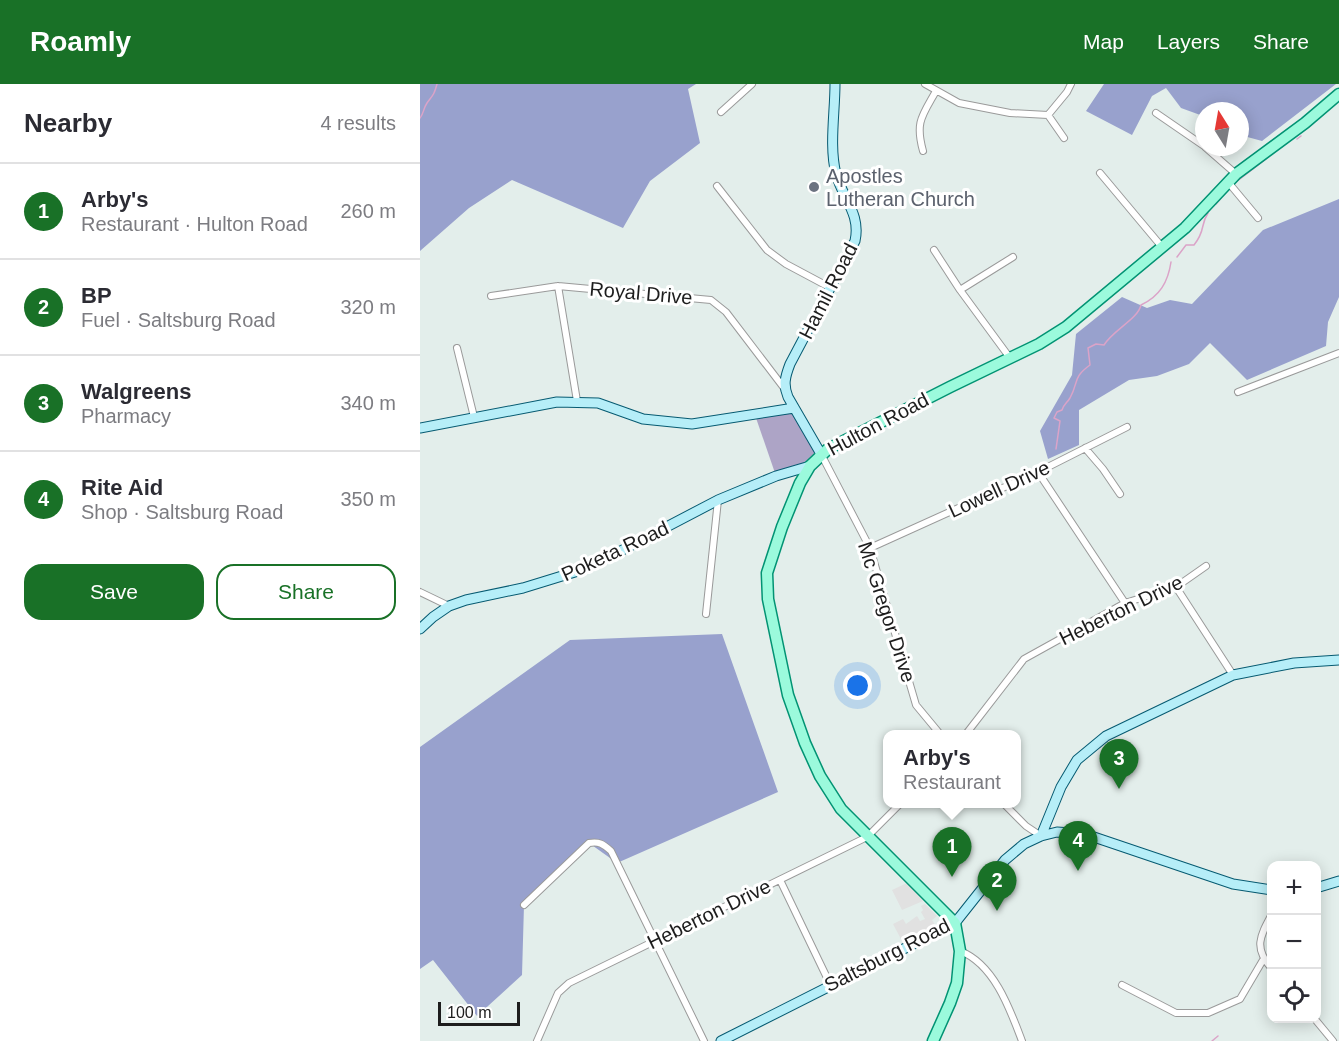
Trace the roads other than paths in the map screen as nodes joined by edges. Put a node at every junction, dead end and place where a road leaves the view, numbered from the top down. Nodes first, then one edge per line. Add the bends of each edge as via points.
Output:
1 (752, 84) edge
2 (835, 84) edge
3 (925, 84) edge
4 (1071, 84) edge
5 (936, 91) junction
6 (1339, 94) edge
7 (722, 112) dead end
8 (1156, 113) dead end
9 (1048, 115) junction
10 (1064, 138) dead end
11 (1195, 141) edge
12 (923, 151) dead end
13 (1212, 156) edge
14 (1100, 172) dead end
15 (1232, 178) junction
16 (717, 186) dead end
17 (1258, 218) dead end
18 (1163, 248) junction
19 (934, 250) dead end
20 (1013, 258) dead end
21 (558, 286) junction
22 (831, 288) junction
23 (960, 290) junction
24 (491, 296) dead end
25 (457, 348) dead end
26 (1339, 352) edge
27 (1010, 358) junction
28 (785, 388) junction
29 (1238, 392) dead end
30 (577, 401) junction
31 (794, 408) junction
32 (474, 417) junction
33 (420, 428) edge
34 (1127, 428) dead end
35 (1085, 448) junction
36 (821, 454) junction
37 (810, 466) junction
38 (1038, 472) junction
39 (1120, 494) dead end
40 (718, 500) junction
41 (870, 548) junction
42 (1206, 566) dead end
43 (1176, 587) junction
44 (420, 592) edge
45 (1125, 603) junction
46 (448, 606) junction
47 (706, 614) dead end
48 (420, 629) edge
49 (1339, 660) edge
50 (1233, 675) junction
51 (936, 730) edge
52 (970, 730) edge
53 (896, 808) edge
54 (1008, 808) edge
55 (1041, 836) junction
56 (867, 837) junction
57 (780, 880) junction
58 (1339, 881) edge
59 (1321, 887) edge
60 (1267, 889) edge
61 (524, 904) dead end
62 (1271, 915) edge
63 (955, 923) junction
64 (655, 940) junction
65 (960, 951) junction
66 (1263, 960) junction
67 (1267, 964) edge
68 (830, 984) junction
69 (1122, 985) dead end
70 (1318, 1023) edge
71 (537, 1041) edge
72 (704, 1041) edge
73 (721, 1041) edge
74 (933, 1041) edge
75 (1022, 1041) edge
76 (1333, 1041) edge

1 - 7 street
2 - 22 street, Hamil Road via 833,153 837,176 858,229
3 - 5 street
4 - 9 street
5 - 9 street via 959,103 1010,113
5 - 12 street via 919,121
6 - 15 main road, Hulton Road
8 - 11 street
9 - 10 street
13 - 15 street
14 - 18 street
15 - 17 street
15 - 18 main road, Hulton Road
16 - 22 street via 767,250
18 - 27 main road, Hulton Road via 1066,327
19 - 23 street
20 - 23 street
21 - 24 street, Royal Drive
21 - 28 street, Royal Drive via 711,300 726,312
21 - 30 street
22 - 28 street, Hamil Road via 790,364
23 - 27 street
25 - 32 street
26 - 29 street
27 - 36 main road, Hulton Road
28 - 31 street
30 - 31 street via 598,403 643,419 692,424
30 - 32 street
31 - 36 street
32 - 33 street
34 - 35 street, Lowell Drive
35 - 38 street, Lowell Drive
35 - 39 street
36 - 37 main road, Hulton Road
36 - 41 street, Mc Gregor Drive
37 - 40 street, Poketa Road
37 - 56 main road, Hulton Road via 772,554 767,573 768,600 788,695 813,762 841,809
38 - 41 street, Lowell Drive
38 - 45 street
40 - 46 street, Poketa Road via 575,572
40 - 47 street
41 - 51 street, Mc Gregor Drive via 916,705
42 - 43 street, Heberton Drive
43 - 45 street, Heberton Drive
43 - 50 street
44 - 46 street
45 - 52 street, Heberton Drive via 1024,658
46 - 48 street, Poketa Road
49 - 50 street via 1294,663
50 - 55 street via 1106,736 1077,760 1060,787
53 - 56 street, Heberton Drive
54 - 55 street
55 - 60 street, Saltsburg Road via 1057,832 1084,834 1233,884
55 - 63 street, Saltsburg Road via 1005,860
56 - 57 street, Heberton Drive
56 - 63 main road, Hulton Road
57 - 64 street, Heberton Drive
57 - 68 street
58 - 59 street
61 - 64 street via 589,843 602,843 611,851
62 - 66 street via 1260,937
63 - 65 main road
63 - 68 street, Saltsburg Road
64 - 71 street, Heberton Drive via 569,983 558,993
64 - 72 street
65 - 74 main road via 957,983
65 - 75 street via 978,960 1005,998
66 - 67 street
66 - 69 street via 1240,999 1208,1013 1176,1013
68 - 73 street, Saltsburg Road
70 - 76 street

